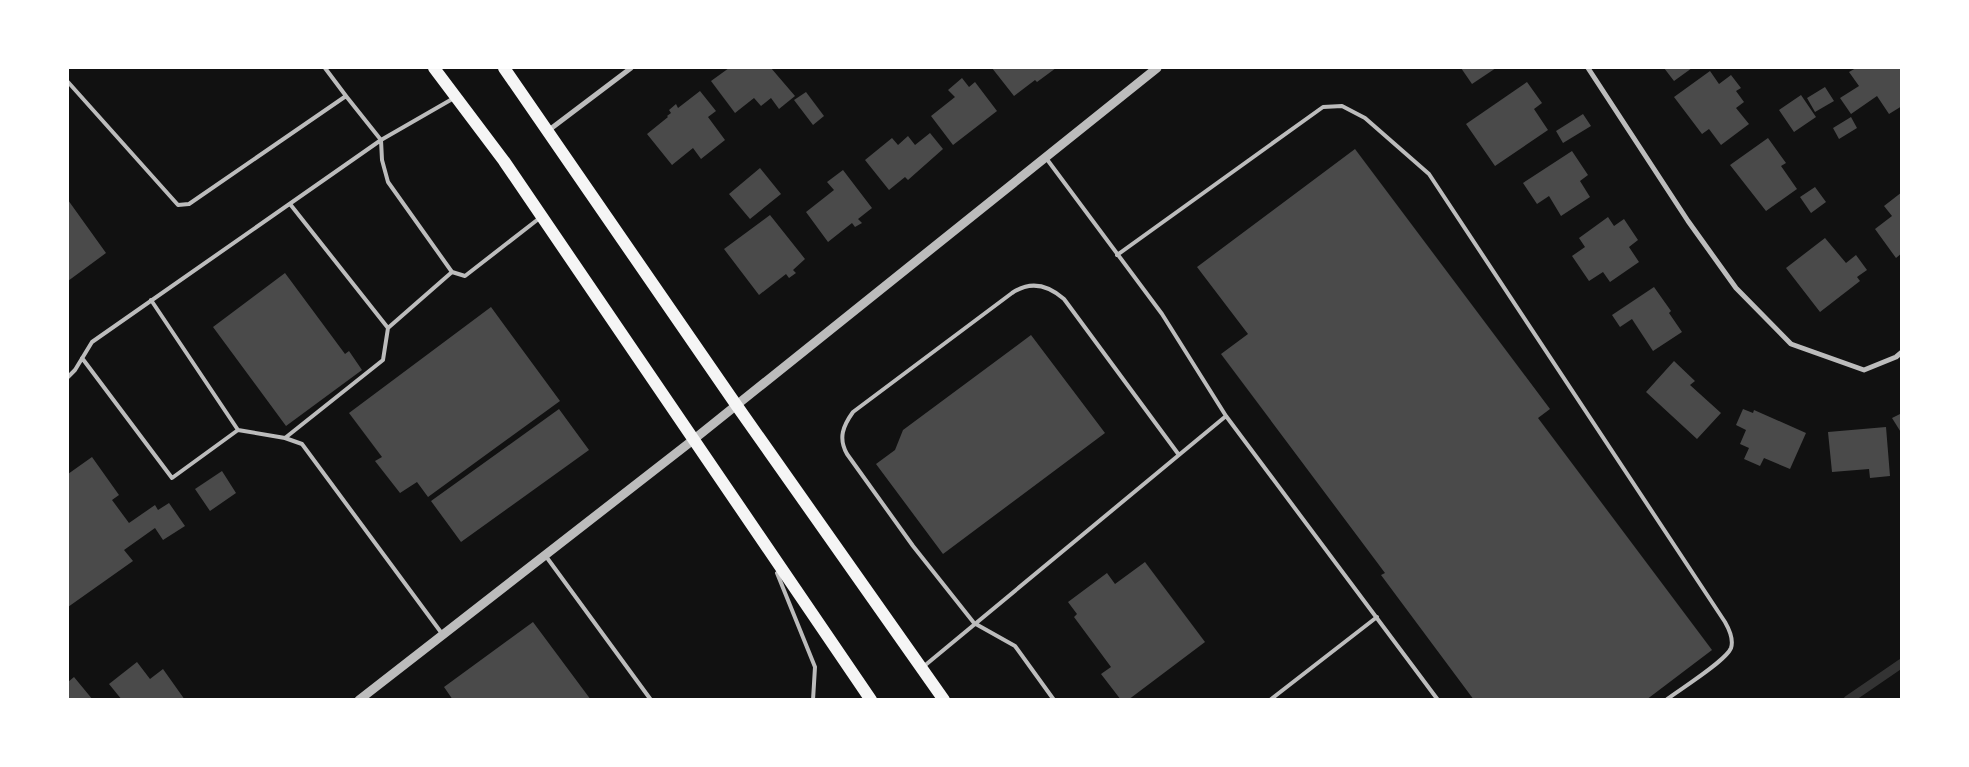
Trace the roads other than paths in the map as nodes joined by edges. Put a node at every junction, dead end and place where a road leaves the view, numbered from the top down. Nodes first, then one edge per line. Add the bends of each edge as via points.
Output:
1 (325, 68) edge
2 (434, 68) edge
3 (504, 68) edge
4 (631, 68) edge
5 (1158, 68) edge
6 (1588, 68) edge
7 (68, 82) edge
8 (346, 96) junction
9 (456, 97) junction
10 (549, 130) junction
11 (381, 140) junction
12 (1045, 156) junction
13 (290, 204) junction
14 (541, 216) junction
15 (1117, 255) junction
16 (452, 272) junction
17 (151, 300) junction
18 (388, 328) junction
19 (1902, 352) edge
20 (82, 358) junction
21 (68, 377) edge
22 (737, 406) junction
23 (1226, 416) junction
24 (238, 430) junction
25 (285, 438) junction
26 (693, 440) junction
27 (1179, 455) junction
28 (769, 552) junction
29 (545, 556) junction
30 (1378, 617) junction
31 (974, 623) junction
32 (443, 635) junction
33 (922, 668) junction
34 (359, 700) edge
35 (651, 700) edge
36 (813, 700) edge
37 (871, 700) edge
38 (944, 700) edge
39 (1054, 700) edge
40 (1270, 700) edge
41 (1438, 700) edge
42 (1666, 700) edge

1 - 8 lane
2 - 9 main road
3 - 10 main road
4 - 10 street
5 - 12 street
6 - 19 street via 1736,288 1790,344 1864,370
7 - 8 lane via 178,205 189,204
8 - 11 lane
9 - 11 lane
9 - 14 main road
10 - 22 main road
11 - 13 lane
11 - 16 lane via 388,182
12 - 15 lane
12 - 22 street
13 - 17 lane
13 - 18 lane
14 - 16 lane via 465,276
14 - 26 main road
15 - 23 lane via 1162,314
15 - 42 lane via 1323,107 1342,106 1365,118 1429,174 1725,622 1731,634 1731,648 1722,659
16 - 18 lane
17 - 20 lane via 92,342
17 - 24 lane
18 - 25 lane via 383,360
20 - 21 lane
20 - 24 lane via 172,478
22 - 26 street
22 - 33 main road
23 - 27 lane
23 - 30 lane
24 - 25 lane
25 - 32 lane via 302,444
26 - 28 main road
26 - 29 street
27 - 31 lane
27 - 31 lane via 1064,299 1054,290 1035,285 1020,288 853,412 841,437 847,454 913,546
28 - 36 lane via 815,667
28 - 37 main road
29 - 32 street
29 - 35 lane
30 - 40 lane
30 - 41 lane
31 - 33 lane
31 - 39 lane via 1015,646
32 - 34 street
33 - 38 main road

